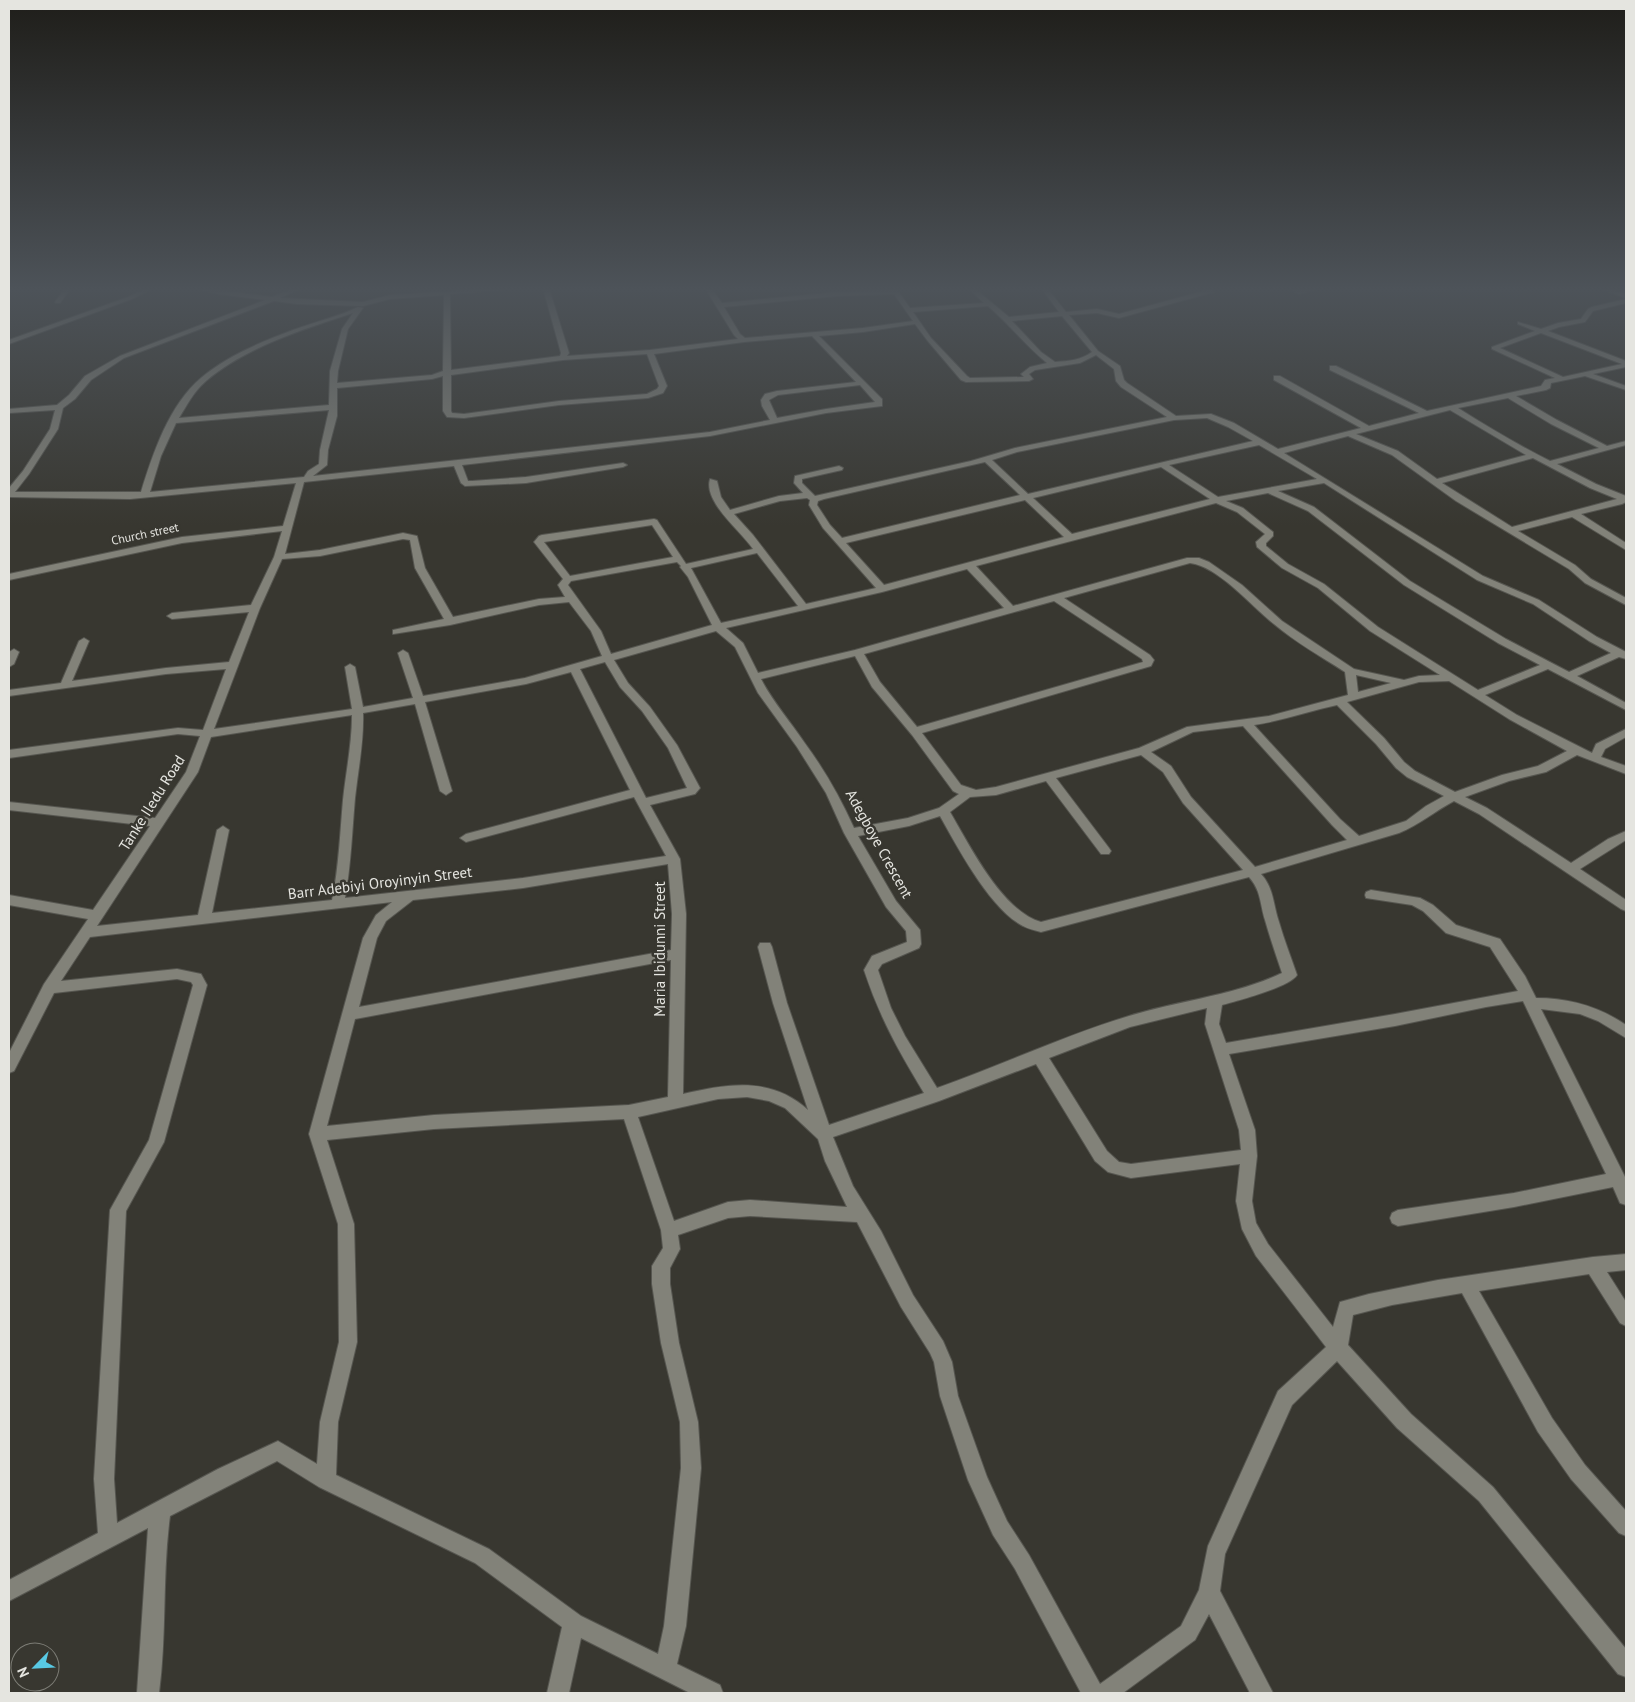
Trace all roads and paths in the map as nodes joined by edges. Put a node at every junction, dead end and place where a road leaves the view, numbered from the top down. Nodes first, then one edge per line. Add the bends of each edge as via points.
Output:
1 (104, 367) edge
2 (220, 367) edge
3 (335, 367) edge
4 (446, 367) edge
5 (489, 367) edge
6 (655, 367) edge
7 (847, 367) edge
8 (955, 367) edge
9 (1041, 367) edge
10 (1115, 367) edge
11 (1537, 367) edge
12 (1614, 367) edge
13 (1333, 368) dead end
14 (446, 373) junction
15 (1588, 375) junction
16 (1277, 378) dead end
17 (1562, 379) junction
18 (862, 383) junction
19 (333, 386) junction
20 (1626, 388) edge
21 (1509, 395) junction
22 (59, 407) junction
23 (332, 407) junction
24 (1452, 408) junction
25 (9, 411) edge
26 (1426, 414) junction
27 (1174, 418) junction
28 (175, 421) junction
29 (775, 422) junction
30 (1368, 428) junction
31 (1350, 434) junction
32 (1261, 442) junction
33 (1626, 443) edge
34 (1612, 447) junction
35 (1626, 451) edge
36 (1278, 452) junction
37 (1536, 456) junction
38 (986, 459) junction
39 (1551, 463) junction
40 (457, 464) junction
41 (1162, 464) junction
42 (623, 465) dead end
43 (839, 468) dead end
44 (304, 479) junction
45 (1325, 480) junction
46 (714, 481) dead end
47 (1435, 482) junction
48 (1268, 490) junction
49 (9, 494) edge
50 (145, 495) junction
51 (1027, 497) junction
52 (812, 498) junction
53 (1624, 499) edge
54 (1217, 500) junction
55 (728, 513) junction
56 (1574, 514) junction
57 (288, 528) junction
58 (1510, 530) junction
59 (1070, 538) junction
60 (840, 541) junction
61 (1626, 547) edge
62 (759, 550) junction
63 (279, 557) junction
64 (678, 559) junction
65 (969, 565) junction
66 (685, 567) junction
67 (9, 577) edge
68 (568, 579) junction
69 (882, 589) junction
70 (1057, 598) junction
71 (571, 599) junction
72 (1626, 602) edge
73 (804, 607) junction
74 (255, 608) junction
75 (1011, 610) junction
76 (172, 616) dead end
77 (450, 622) junction
78 (718, 627) junction
79 (397, 632) dead end
80 (84, 641) dead end
81 (14, 652) dead end
82 (858, 652) junction
83 (403, 653) dead end
84 (1622, 655) edge
85 (608, 659) junction
86 (9, 664) edge
87 (234, 665) junction
88 (1547, 666) junction
89 (350, 668) dead end
90 (574, 669) junction
91 (1350, 671) junction
92 (1569, 676) junction
93 (755, 677) junction
94 (1452, 678) junction
95 (1403, 683) junction
96 (65, 685) junction
97 (9, 693) edge
98 (1476, 694) junction
99 (1353, 696) junction
100 (419, 699) junction
101 (1339, 701) junction
102 (1626, 706) edge
103 (358, 711) junction
104 (1246, 723) junction
105 (915, 731) junction
106 (1626, 732) edge
107 (206, 734) junction
108 (1143, 750) junction
109 (1576, 751) junction
110 (9, 754) edge
111 (1595, 758) junction
112 (1626, 770) edge
113 (1048, 776) junction
114 (446, 791) dead end
115 (967, 794) junction
116 (1454, 796) junction
117 (640, 798) junction
118 (9, 806) edge
119 (942, 812) junction
120 (159, 823) junction
121 (224, 830) dead end
122 (850, 833) junction
123 (1626, 835) edge
124 (466, 838) dead end
125 (1357, 842) junction
126 (1105, 851) dead end
127 (674, 859) junction
128 (1571, 869) junction
129 (1252, 872) junction
130 (1371, 894) dead end
131 (411, 895) junction
132 (9, 900) edge
133 (338, 903) junction
134 (1626, 906) edge
135 (98, 916) junction
136 (204, 919) junction
137 (88, 932) junction
138 (765, 947) dead end
139 (678, 954) junction
140 (49, 988) junction
141 (1528, 999) junction
142 (1215, 1002) junction
143 (349, 1014) junction
144 (1626, 1032) edge
145 (1220, 1050) junction
146 (1039, 1055) junction
147 (9, 1067) edge
148 (934, 1096) junction
149 (675, 1103) junction
150 (629, 1112) junction
151 (317, 1134) junction
152 (823, 1134) junction
153 (1249, 1156) junction
154 (1618, 1179) junction
155 (1626, 1198) edge
156 (862, 1215) junction
157 (1398, 1218) dead end
158 (669, 1230) junction
159 (1626, 1262) edge
160 (1593, 1264) junction
161 (1466, 1284) junction
162 (1626, 1317) edge
163 (1338, 1348) junction
164 (326, 1480) junction
165 (160, 1510) junction
166 (1626, 1526) edge
167 (108, 1538) junction
168 (9, 1591) edge
169 (1210, 1592) junction
170 (574, 1623) junction
171 (1626, 1666) edge
172 (665, 1669) junction
173 (148, 1693) edge
174 (558, 1693) edge
175 (712, 1693) edge
176 (1093, 1693) edge
177 (1104, 1693) edge
178 (1262, 1693) edge

1 - 22 street via 88,378
2 - 28 street via 191,394
3 - 19 street
4 - 14 street
5 - 14 street
6 - 14 street via 662,386 660,391 648,396 559,403 464,416 447,412
7 - 18 street
8 - 9 street via 969,380 1023,380 1028,379 1025,372
10 - 27 street via 1124,385
11 - 17 street
12 - 15 street
13 - 26 street
14 - 19 street via 432,378
15 - 17 street
15 - 20 street
16 - 30 street
17 - 21 street via 1548,382 1543,388
18 - 29 street via 768,396 766,406
18 - 29 street via 879,404
19 - 23 street
21 - 24 street
21 - 34 street via 1554,422
22 - 25 street
22 - 49 street via 54,429
23 - 28 street
23 - 44 street via 323,465
24 - 26 street
24 - 37 street
26 - 30 street
27 - 32 street via 1213,418
27 - 38 street via 1015,450
28 - 50 street via 162,444
29 - 40 street via 710,434
30 - 31 street
31 - 36 street
31 - 47 street via 1395,453
32 - 36 street
32 - 41 street
33 - 34 street
34 - 35 street
34 - 39 street
36 - 45 street
37 - 39 street
37 - 47 street
38 - 51 street
38 - 52 street
39 - 53 street
40 - 42 street via 465,483 472,484 526,480
40 - 44 street
41 - 51 street
41 - 54 street
43 - 52 street via 798,478 798,483
44 - 50 street
44 - 57 street, Tanke Iledu Road
45 - 48 street
45 - 84 street via 1480,578 1536,602
46 - 55 street via 713,490
47 - 58 street
48 - 54 street
48 - 88 street via 1311,509 1407,583
49 - 50 street via 76,497
51 - 59 street
51 - 60 street
52 - 55 street via 778,499
52 - 60 street via 819,516
53 - 56 street
54 - 59 street
54 - 94 street via 1240,510 1266,529 1270,534 1261,542 1262,547 1284,566 1321,586 1374,629
55 - 62 street
56 - 58 street
56 - 61 street
57 - 63 street, Tanke Iledu Road
57 - 67 street, Church street via 179,539
58 - 72 street
59 - 65 street
60 - 69 street
62 - 66 street
62 - 73 street
63 - 74 street, Tanke Iledu Road
63 - 77 street via 320,553 404,536 414,538 420,568
64 - 66 street
64 - 68 street
64 - 68 street via 654,522 542,538 539,542
65 - 69 street
65 - 75 street
66 - 78 street via 692,574
68 - 71 street via 563,585
69 - 73 street
70 - 75 street
70 - 91 street via 1166,566 1199,561 1239,587 1278,623
70 - 105 street via 1146,657 1149,660 1147,664
71 - 77 street via 540,602
71 - 85 street via 596,631
73 - 78 street
74 - 76 street
74 - 87 street, Tanke Iledu Road
75 - 82 street
77 - 79 street
78 - 85 street
78 - 93 street, Adegboye Crescent via 739,645
80 - 96 street
81 - 86 street
82 - 93 street
82 - 105 street via 894,708
83 - 100 street
84 - 92 street
85 - 90 street
85 - 117 street via 673,748 694,788
87 - 96 street
87 - 107 street, Tanke Iledu Road
88 - 92 street
88 - 98 street
89 - 103 street
90 - 100 street via 526,681
90 - 117 street, Maria Ibidunni Street
91 - 95 street
91 - 99 street
92 - 102 street
93 - 122 street, Adegboye Crescent via 832,793
94 - 95 street via 1426,678
94 - 98 street
95 - 99 street
96 - 97 street
98 - 109 street
99 - 101 street
100 - 103 street
100 - 114 street
101 - 104 street
101 - 116 street via 1400,765
103 - 107 street
103 - 133 street via 344,871
104 - 108 street via 1191,729
104 - 125 street
105 - 115 street via 957,788
106 - 111 street via 1600,746
107 - 110 street via 178,732
107 - 120 street, Tanke Iledu Road via 192,772
108 - 113 street
108 - 129 street via 1167,769 1188,800
109 - 111 street
109 - 116 street via 1542,769
111 - 112 street
113 - 115 street via 996,791
113 - 126 street
115 - 119 street
116 - 125 street via 1410,824
116 - 128 street
117 - 124 street
117 - 127 street, Maria Ibidunni Street
118 - 120 street
119 - 122 street
119 - 129 street via 975,868 1031,927
120 - 135 street, Tanke Iledu Road
121 - 136 street
122 - 148 street, Adegboye Crescent via 892,904 913,930 914,944 877,960 871,970 899,1039
123 - 128 street
125 - 129 street
127 - 131 street, Barr Adebiyi Oroyinyin Street via 524,883
127 - 139 street, Maria Ibidunni Street via 679,914
128 - 134 street
129 - 142 street via 1268,896 1271,919 1290,975
130 - 141 street via 1415,902 1428,908 1451,929 1495,943
131 - 133 street, Barr Adebiyi Oroyinyin Street
131 - 143 street via 381,918 370,938
132 - 135 street
133 - 136 street, Barr Adebiyi Oroyinyin Street
135 - 137 street, Tanke Iledu Road
136 - 137 street, Barr Adebiyi Oroyinyin Street
137 - 140 street, Tanke Iledu Road
138 - 152 street
139 - 143 street
139 - 149 street, Maria Ibidunni Street
140 - 147 street, Tanke Iledu Road
140 - 167 street via 177,974 196,978 200,985 156,1142 118,1210 104,1479
141 - 144 street via 1587,1010 1607,1018
141 - 145 street via 1486,1001
141 - 154 street
142 - 145 street via 1212,1024
142 - 146 street via 1132,1020
143 - 151 street
145 - 153 street via 1247,1130
146 - 148 street
146 - 153 street via 1101,1156 1118,1169 1131,1171
148 - 152 street
149 - 150 street
149 - 152 street via 747,1090 771,1095 790,1103
150 - 151 street via 434,1122
150 - 158 street
151 - 164 street via 346,1224 348,1342 329,1422
152 - 156 street via 847,1191
153 - 163 street via 1244,1200 1248,1224 1277,1272
154 - 155 street
154 - 157 street via 1514,1200
156 - 158 street via 728,1210
156 - 176 street via 907,1301 938,1347 949,1396 978,1480 1000,1528
158 - 172 street via 672,1249 661,1266 661,1284 670,1343 689,1422 692,1468 675,1626
159 - 160 street
160 - 161 street
160 - 162 street
161 - 163 street via 1346,1308
161 - 166 street via 1545,1425 1578,1472
163 - 169 street via 1285,1398 1215,1552
163 - 171 street via 1404,1421 1486,1494
164 - 165 street via 278,1451
164 - 170 street via 482,1556
165 - 167 street
165 - 173 street via 154,1568 153,1662
167 - 168 street
169 - 177 street via 1188,1633
169 - 178 street
170 - 172 street
170 - 174 street
172 - 175 street

